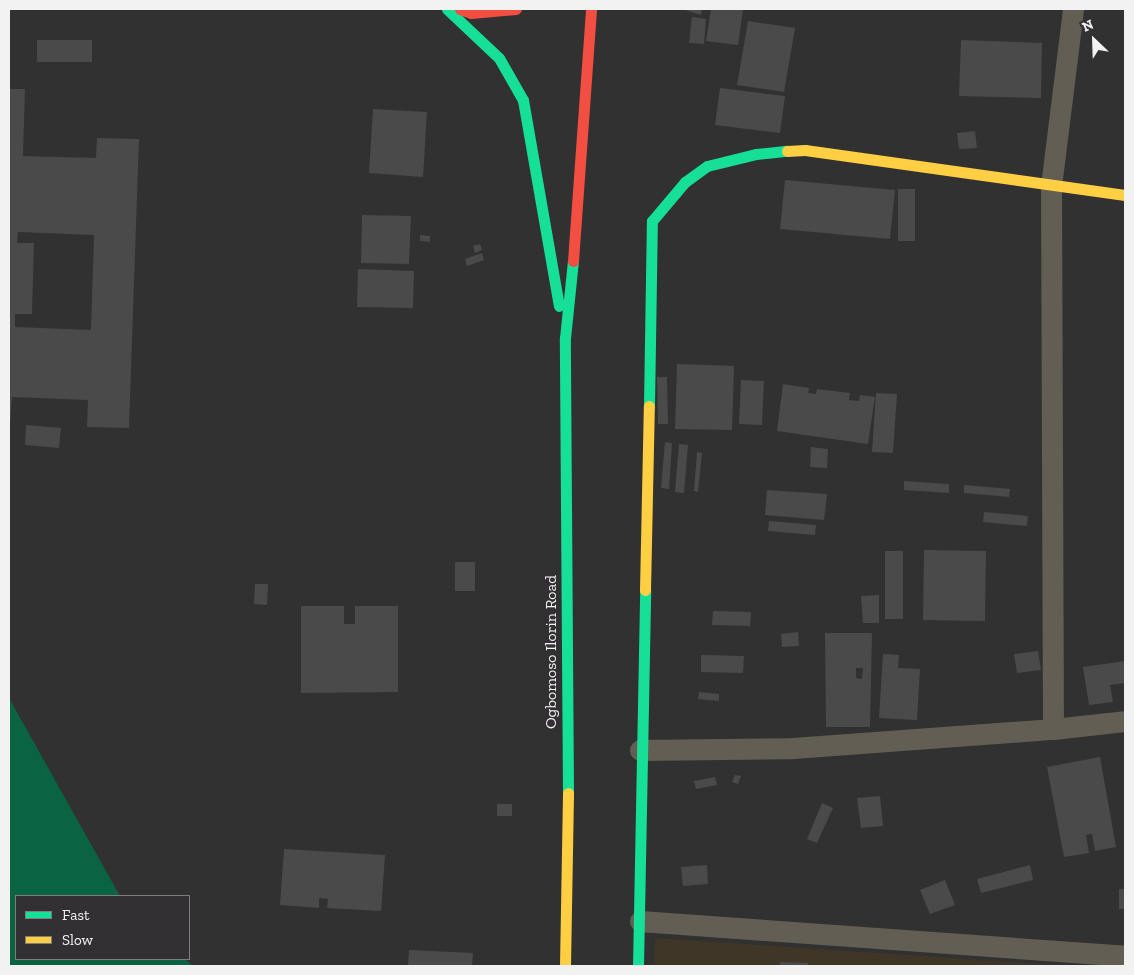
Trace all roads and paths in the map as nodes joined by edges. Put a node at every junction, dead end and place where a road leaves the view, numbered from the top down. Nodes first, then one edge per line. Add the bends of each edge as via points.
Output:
1 (447, 9) edge
2 (460, 9) edge
3 (516, 9) edge
4 (591, 9) edge
5 (1072, 9) edge
6 (1051, 186) junction
7 (1125, 195) edge
8 (565, 338) junction
9 (1125, 721) edge
10 (1053, 729) junction
11 (640, 750) junction
12 (640, 921) junction
13 (1125, 956) edge
14 (565, 966) edge
15 (638, 966) edge

1 - 8 main road via 499,58 523,100
2 - 3 main road via 471,13
4 - 8 main road via 581,179
5 - 6 street
6 - 7 main road
6 - 10 street
6 - 11 main road via 805,150 756,154 707,166 685,182 652,221
8 - 14 main road, Ogbomoso Ilorin Road via 569,866
9 - 10 street
10 - 11 street via 793,748
11 - 12 main road
12 - 13 street
12 - 15 main road

